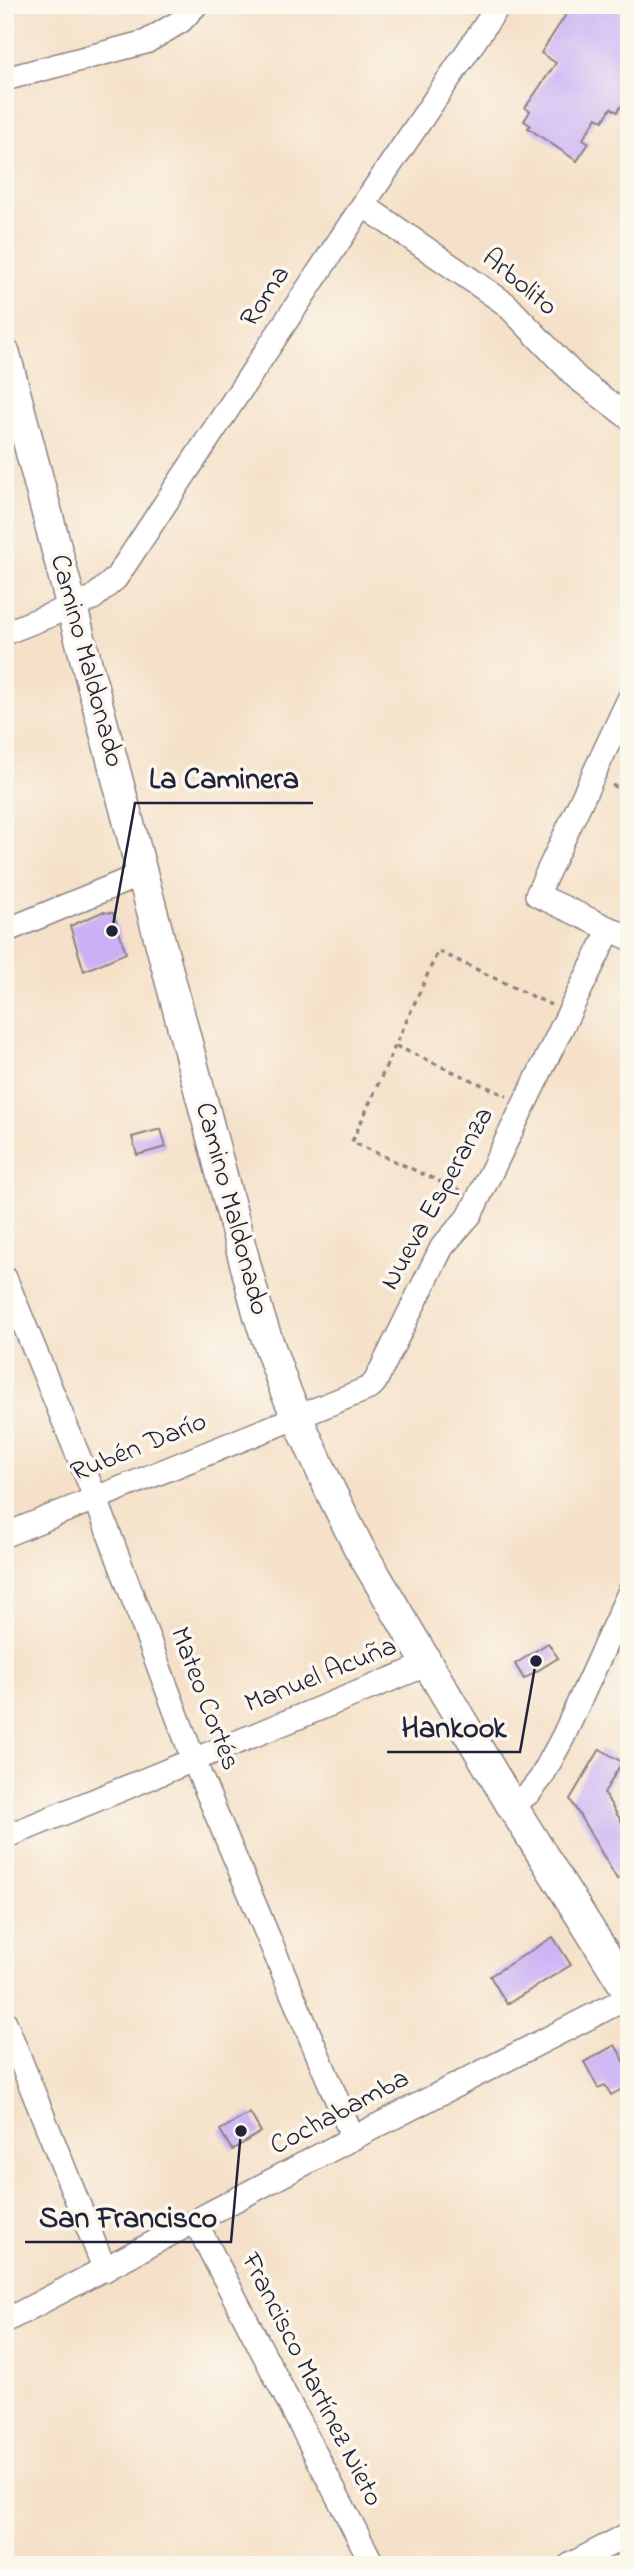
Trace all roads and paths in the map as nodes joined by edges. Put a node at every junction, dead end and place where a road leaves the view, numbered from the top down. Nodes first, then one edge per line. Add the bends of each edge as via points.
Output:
1 (196, 5) edge
2 (499, 5) edge
3 (5, 79) edge
4 (363, 205) junction
5 (5, 354) edge
6 (629, 418) edge
7 (71, 606) junction
8 (5, 633) edge
9 (629, 699) edge
10 (142, 874) junction
11 (5, 931) edge
12 (619, 933) edge
13 (569, 1014) junction
14 (396, 1045) junction
15 (524, 1104) junction
16 (478, 1199) junction
17 (5, 1278) edge
18 (296, 1416) junction
19 (96, 1499) junction
20 (5, 1535) edge
21 (629, 1593) edge
22 (426, 1665) junction
23 (194, 1761) junction
24 (512, 1806) junction
25 (5, 1837) edge
26 (629, 1995) edge
27 (5, 2022) edge
28 (353, 2138) junction
29 (196, 2222) junction
30 (105, 2270) junction
31 (5, 2321) edge
32 (629, 2534) edge
33 (373, 2565) edge
34 (570, 2565) edge

1 - 3 street via 181,21 146,42
2 - 4 street, Roma
4 - 6 street, Arbolito via 506,304 577,378
4 - 7 street, Roma via 116,578 93,598
5 - 7 main road, Camino Maldonado
7 - 8 street, Roma
7 - 10 main road, Camino Maldonado
9 - 12 street via 537,895
10 - 11 street
10 - 18 main road, Camino Maldonado via 259,1316
12 - 13 street, Nueva Esperanza
13 - 14 path via 438,951
13 - 15 street, Nueva Esperanza
14 - 15 path
14 - 16 path via 352,1142
15 - 16 street, Nueva Esperanza
16 - 18 street, Nueva Esperanza via 442,1247 375,1382 362,1392
17 - 19 street, Mateo Cortés
18 - 19 street, Rubén Darío
18 - 22 main road, Camino Maldonado via 359,1548
19 - 20 street, Rubén Darío
19 - 23 street, Mateo Cortés
21 - 24 street via 564,1737 541,1778
22 - 23 street, Manuel Acuña
22 - 24 main road, Camino Maldonado
23 - 25 street, Manuel Acuña
23 - 28 street, Mateo Cortés
24 - 26 main road, Camino Maldonado
26 - 28 street, Cochabamba
27 - 30 street
28 - 29 street, Cochabamba
29 - 30 street, Cochabamba
29 - 33 street, Francisco Martínez Nieto
30 - 31 street, Cochabamba
32 - 34 street

